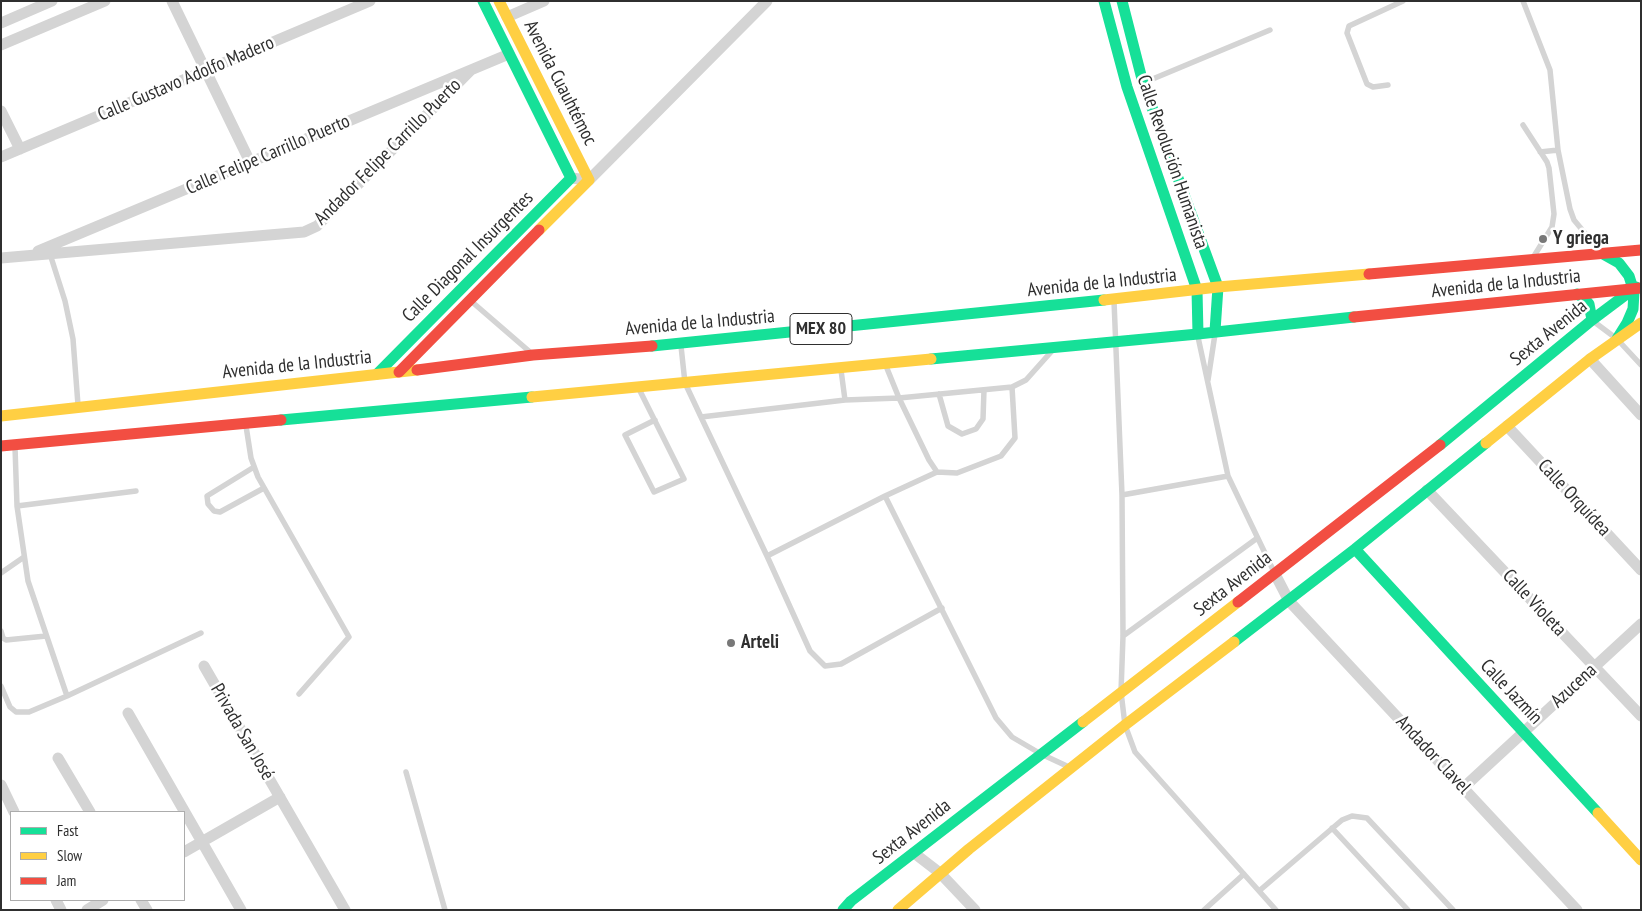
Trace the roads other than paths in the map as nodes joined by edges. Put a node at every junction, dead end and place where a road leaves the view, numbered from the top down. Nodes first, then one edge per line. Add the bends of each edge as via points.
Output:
1 (52, 1) edge
2 (105, 1) edge
3 (172, 1) edge
4 (370, 1) edge
5 (482, 1) edge
6 (500, 1) edge
7 (544, 1) edge
8 (767, 1) edge
9 (1104, 1) edge
10 (1122, 1) edge
11 (1403, 1) edge
12 (1523, 1) edge
13 (508, 17) junction
14 (1, 23) edge
15 (1270, 30) dead end
16 (515, 33) junction
17 (502, 39) junction
18 (1, 45) edge
19 (509, 54) junction
20 (471, 70) junction
21 (206, 71) junction
22 (1143, 83) junction
23 (1388, 85) dead end
24 (1127, 87) junction
25 (1, 111) edge
26 (1523, 126) dead end
27 (20, 149) junction
28 (1558, 150) junction
29 (1540, 152) junction
30 (1, 157) edge
31 (250, 162) junction
32 (571, 178) junction
33 (589, 180) junction
34 (184, 242) joint
35 (1641, 250) edge
36 (50, 254) junction
37 (1602, 254) junction
38 (26, 256) junction
39 (1, 258) edge
40 (1532, 260) junction
41 (1218, 287) junction
42 (1638, 287) edge
43 (1197, 290) junction
44 (1577, 294) junction
45 (1114, 299) junction
46 (471, 301) junction
47 (1592, 320) junction
48 (1641, 323) edge
49 (1215, 331) junction
50 (1198, 334) junction
51 (1617, 338) junction
52 (1116, 341) junction
53 (681, 344) junction
54 (1055, 347) junction
55 (533, 355) junction
56 (1590, 359) junction
57 (885, 364) junction
58 (1641, 365) edge
59 (840, 368) junction
60 (399, 372) junction
61 (377, 374) junction
62 (685, 384) junction
63 (1208, 384) junction
64 (1012, 387) junction
65 (638, 388) junction
66 (984, 390) junction
67 (939, 394) junction
68 (899, 398) junction
69 (845, 400) junction
70 (78, 406) junction
71 (1641, 415) edge
72 (1, 416) edge
73 (700, 417) junction
74 (655, 420) junction
75 (245, 423) junction
76 (1507, 426) junction
77 (15, 444) junction
78 (1, 446) edge
79 (254, 467) junction
80 (938, 472) junction
81 (1228, 476) junction
82 (264, 488) junction
83 (1427, 490) junction
84 (136, 491) dead end
85 (1122, 495) junction
86 (885, 496) junction
87 (17, 506) junction
88 (1256, 538) junction
89 (1355, 549) junction
90 (767, 556) junction
91 (24, 557) junction
92 (1641, 570) edge
93 (1, 573) edge
94 (1275, 574) junction
95 (1289, 601) junction
96 (942, 608) junction
97 (1641, 624) edge
98 (1, 631) edge
99 (201, 632) dead end
100 (46, 636) junction
101 (1123, 636) junction
102 (204, 666) dead end
103 (1594, 667) junction
104 (1, 686) edge
105 (1120, 692) junction
106 (299, 694) dead end
107 (67, 696) junction
108 (128, 713) dead end
109 (1641, 716) edge
110 (1125, 725) junction
111 (1524, 732) junction
112 (1041, 754) junction
113 (58, 758) dead end
114 (1072, 768) junction
115 (406, 772) dead end
116 (1, 785) edge
117 (1464, 788) junction
118 (280, 797) junction
119 (14, 811) edge
120 (89, 811) edge
121 (185, 811) edge
122 (185, 812) edge
123 (1332, 828) junction
124 (202, 841) junction
125 (185, 851) edge
126 (914, 853) junction
127 (1641, 860) edge
128 (940, 873) junction
129 (1244, 874) junction
130 (1259, 891) junction
131 (101, 901) edge
132 (87, 910) edge
133 (241, 910) edge
134 (345, 910) edge
135 (445, 910) edge
136 (843, 910) edge
137 (898, 910) edge
138 (975, 910) edge
139 (1204, 910) edge
140 (1276, 910) edge
141 (1408, 910) edge
142 (1453, 910) edge
143 (1577, 910) edge

1 - 14 street
2 - 18 street
3 - 21 street
4 - 21 street, Calle Gustavo Adolfo Madero
5 - 17 main road, Avenida Cuauhtémoc
6 - 13 main road, Avenida Cuauhtémoc
7 - 13 street
8 - 33 street, Calle Diagonal Insurgentes
9 - 24 main road, Calle Revolución Humanista
10 - 22 main road, Calle Revolución Humanista
11 - 23 lane via 1348,26 1347,33 1367,84 1373,87
12 - 28 lane via 1550,70
13 - 16 main road, Avenida Cuauhtémoc
15 - 22 lane
16 - 17 main road
16 - 33 main road, Avenida Cuauhtémoc
17 - 19 main road, Avenida Cuauhtémoc
19 - 20 street, Calle Felipe Carrillo Puerto
19 - 32 main road, Avenida Cuauhtémoc
20 - 31 street, Calle Felipe Carrillo Puerto
20 - 34 street, Andador Felipe Carrillo Puerto via 317,226 304,232
21 - 27 street, Calle Gustavo Adolfo Madero
21 - 31 street
22 - 24 lane
22 - 41 main road, Calle Revolución Humanista
24 - 43 main road, Calle Revolución Humanista
25 - 27 street
26 - 29 lane
27 - 30 street, Calle Gustavo Adolfo Madero
28 - 29 lane
28 - 37 lane via 1574,220
29 - 40 lane via 1549,168 1554,214 1552,227
31 - 38 street, Calle Felipe Carrillo Puerto
32 - 33 street
32 - 61 main road, Calle Diagonal Insurgentes
33 - 46 main road, Calle Diagonal Insurgentes
34 - 36 street, Calle Felipe Carrillo Puerto
35 - 37 main road, Avenida de la Industria / MEX 80
36 - 38 street, Calle Felipe Carrillo Puerto
36 - 70 lane via 73,339
37 - 40 main road, Avenida de la Industria / MEX 80
37 - 42 main road via 1619,264
38 - 39 street, Calle Felipe Carrillo Puerto
40 - 41 main road, Avenida de la Industria / MEX 80
41 - 43 main road, Avenida de la Industria / MEX 80
41 - 49 main road, Calle Revolución Humanista
42 - 44 main road, Avenida de la Industria / MEX 80
42 - 47 main road, Sexta Avenida
42 - 51 main road via 1633,309
43 - 45 main road, Avenida de la Industria / MEX 80
43 - 50 main road, Calle Revolución Humanista
44 - 47 main road via 1589,304
44 - 49 main road, Avenida de la Industria / MEX 80
45 - 52 lane
45 - 53 main road, Avenida de la Industria / MEX 80
46 - 55 lane
46 - 60 main road, Calle Diagonal Insurgentes
47 - 51 lane
47 - 94 main road, Sexta Avenida via 1399,478
48 - 51 main road
49 - 50 main road, Avenida de la Industria / MEX 80
49 - 63 lane
50 - 52 main road, Avenida de la Industria / MEX 80
50 - 63 lane
51 - 56 main road
51 - 58 lane
52 - 54 main road, Avenida de la Industria / MEX 80
52 - 85 lane
53 - 55 main road, Avenida de la Industria / MEX 80
53 - 62 lane
54 - 57 main road, Avenida de la Industria / MEX 80
54 - 64 lane via 1026,380
55 - 60 main road, Avenida de la Industria / MEX 80
56 - 71 street
56 - 76 main road
57 - 59 main road, Avenida de la Industria / MEX 80
57 - 68 lane
59 - 62 main road, Avenida de la Industria / MEX 80
59 - 69 lane
60 - 61 main road, Avenida de la Industria / MEX 80
61 - 70 main road, Avenida de la Industria / MEX 80
62 - 65 main road, Avenida de la Industria / MEX 80
62 - 73 lane
63 - 81 lane
64 - 66 lane
64 - 80 lane via 1015,438 1001,456 957,473
65 - 74 lane
65 - 75 main road, Avenida de la Industria / MEX 80
66 - 67 lane
66 - 67 lane via 983,419 976,429 962,434 948,426
67 - 68 lane
68 - 69 lane
68 - 80 lane
69 - 73 lane
70 - 72 main road, Avenida de la Industria / MEX 80
73 - 90 lane
74 - 74 lane via 625,435 654,492 684,478
75 - 77 main road, Avenida de la Industria / MEX 80
75 - 79 lane
76 - 83 main road
76 - 92 street, Calle Orquídea
77 - 78 main road, Avenida de la Industria / MEX 80
77 - 87 lane
79 - 82 lane
79 - 82 lane via 207,496 208,504 220,512
80 - 86 lane
81 - 85 lane
81 - 88 lane
82 - 106 lane via 349,637
83 - 89 main road
83 - 103 street, Calle Violeta
84 - 87 lane
85 - 101 lane
86 - 90 lane
86 - 96 lane
87 - 91 lane
88 - 94 lane
88 - 101 lane
89 - 95 main road
89 - 111 main road, Calle Jazmín
90 - 96 lane via 810,651 825,666 841,664
91 - 93 lane
91 - 100 lane via 31,595
94 - 95 street, Andador Clavel
94 - 105 main road, Sexta Avenida
95 - 110 main road
95 - 117 street, Andador Clavel
96 - 112 lane via 996,718 1012,737
97 - 103 street, Azucena
98 - 100 lane via 6,640
99 - 107 lane
100 - 107 lane
101 - 105 lane
102 - 118 street, Privada San José
103 - 109 street, Calle Violeta
103 - 111 street, Azucena
104 - 107 lane via 10,707 16,712 29,712
105 - 110 lane
105 - 112 main road, Sexta Avenida
108 - 121 street
110 - 114 main road
110 - 129 lane via 1135,752
111 - 117 street, Azucena
111 - 127 main road, Calle Jazmín
112 - 114 lane
112 - 126 main road, Sexta Avenida
113 - 120 street
114 - 128 main road
115 - 135 lane
116 - 119 street
117 - 143 street, Andador Clavel
118 - 124 street
118 - 134 street, Privada San José
122 - 124 street
123 - 130 lane
123 - 141 lane
123 - 142 lane via 1352,816 1367,818
124 - 125 street
124 - 133 street
126 - 128 street
126 - 136 main road, Sexta Avenida
128 - 137 main road
128 - 138 street
129 - 130 lane
129 - 139 lane
130 - 140 lane
131 - 132 street

